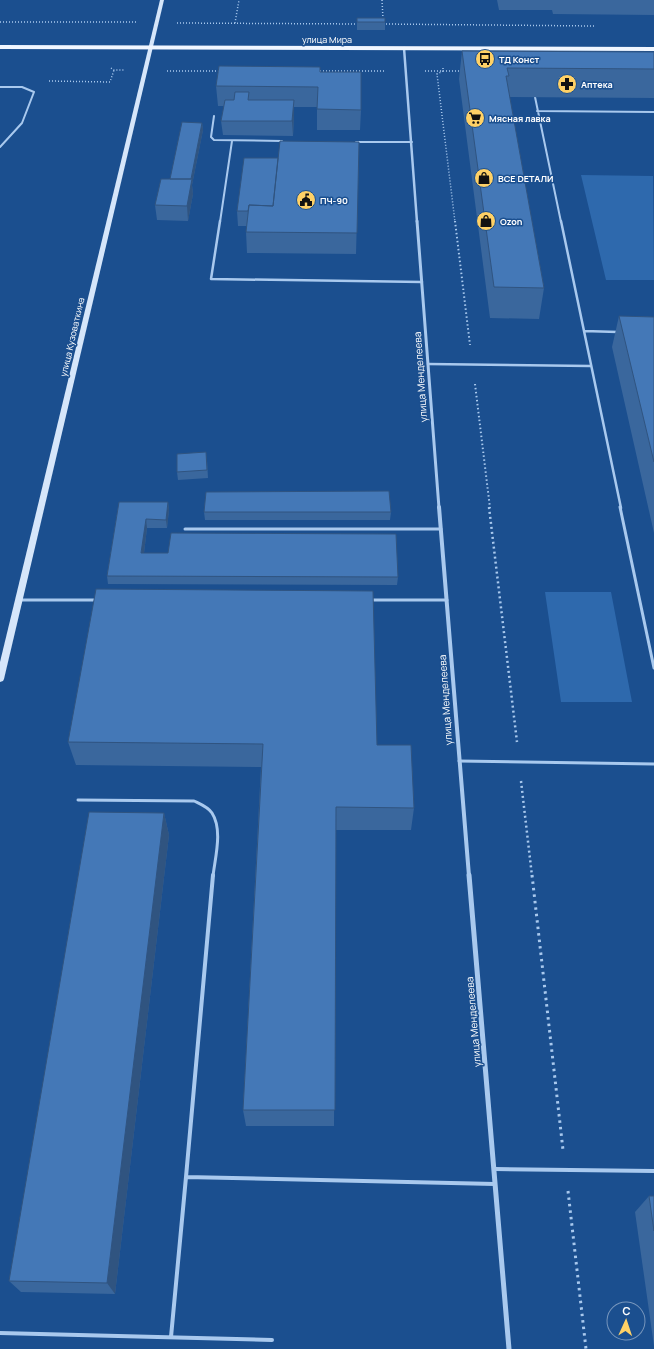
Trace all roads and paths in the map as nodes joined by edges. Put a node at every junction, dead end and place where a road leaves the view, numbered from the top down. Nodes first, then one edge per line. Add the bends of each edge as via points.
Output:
1 (162, 0) edge
2 (239, 0) edge
3 (382, 0) edge
4 (0, 22) edge
5 (157, 23) junction
6 (235, 23) junction
7 (367, 24) edge
8 (600, 26) dead end
9 (0, 47) edge
10 (150, 48) junction
11 (404, 48) junction
12 (654, 49) edge
13 (114, 70) dead end
14 (437, 74) dead end
15 (80, 82) dead end
16 (0, 87) edge
17 (535, 97) edge
18 (537, 111) junction
19 (654, 112) edge
20 (214, 116) dead end
21 (232, 141) junction
22 (287, 141) edge
23 (349, 142) edge
24 (412, 142) junction
25 (0, 147) edge
26 (422, 282) junction
27 (584, 331) junction
28 (623, 332) edge
29 (428, 364) junction
30 (472, 364) junction
31 (590, 366) junction
32 (185, 529) dead end
33 (441, 529) junction
34 (19, 600) junction
35 (98, 600) edge
36 (367, 600) edge
37 (447, 600) junction
38 (654, 668) edge
39 (0, 679) edge
40 (459, 761) junction
41 (519, 762) junction
42 (654, 764) edge
43 (78, 800) dead end
44 (495, 1169) junction
45 (566, 1170) junction
46 (654, 1171) edge
47 (186, 1177) junction
48 (496, 1184) junction
49 (0, 1333) edge
50 (171, 1337) junction
51 (272, 1340) dead end
52 (509, 1349) edge
53 (586, 1349) edge

1 - 5 main road, улица Кузоваткина
2 - 6 path
3 - 8 path via 383,24
4 - 5 path
5 - 6 path
5 - 10 main road, улица Кузоваткина
6 - 7 path
9 - 10 main road, улица Мира
10 - 11 main road, улица Мира
10 - 34 main road, улица Кузоваткина
11 - 12 main road, улица Мира
11 - 24 street, улица Менделеева
13 - 15 path via 110,82
14 - 30 path
16 - 25 lane via 23,87 34,92 22,123
17 - 18 lane
18 - 19 lane
18 - 27 lane
20 - 21 lane via 212,138 218,141
21 - 22 lane
21 - 26 lane via 211,279
23 - 24 lane
24 - 26 street, улица Менделеева
26 - 29 street, улица Менделеева
27 - 28 lane
27 - 31 lane
29 - 30 lane
29 - 33 street, улица Менделеева
30 - 31 lane
30 - 41 path
31 - 38 lane
32 - 33 lane
33 - 37 street, улица Менделеева
34 - 35 lane
34 - 39 main road, улица Кузоваткина
36 - 37 lane
37 - 40 street, улица Менделеева
40 - 41 lane
40 - 44 street, улица Менделеева
41 - 42 lane
41 - 45 path
43 - 47 lane via 194,801 209,808 215,819 218,836
44 - 45 lane
44 - 48 street, улица Менделеева
45 - 46 lane
45 - 53 path
47 - 48 lane
47 - 50 lane
48 - 52 street, улица Менделеева
49 - 50 lane
50 - 51 lane

